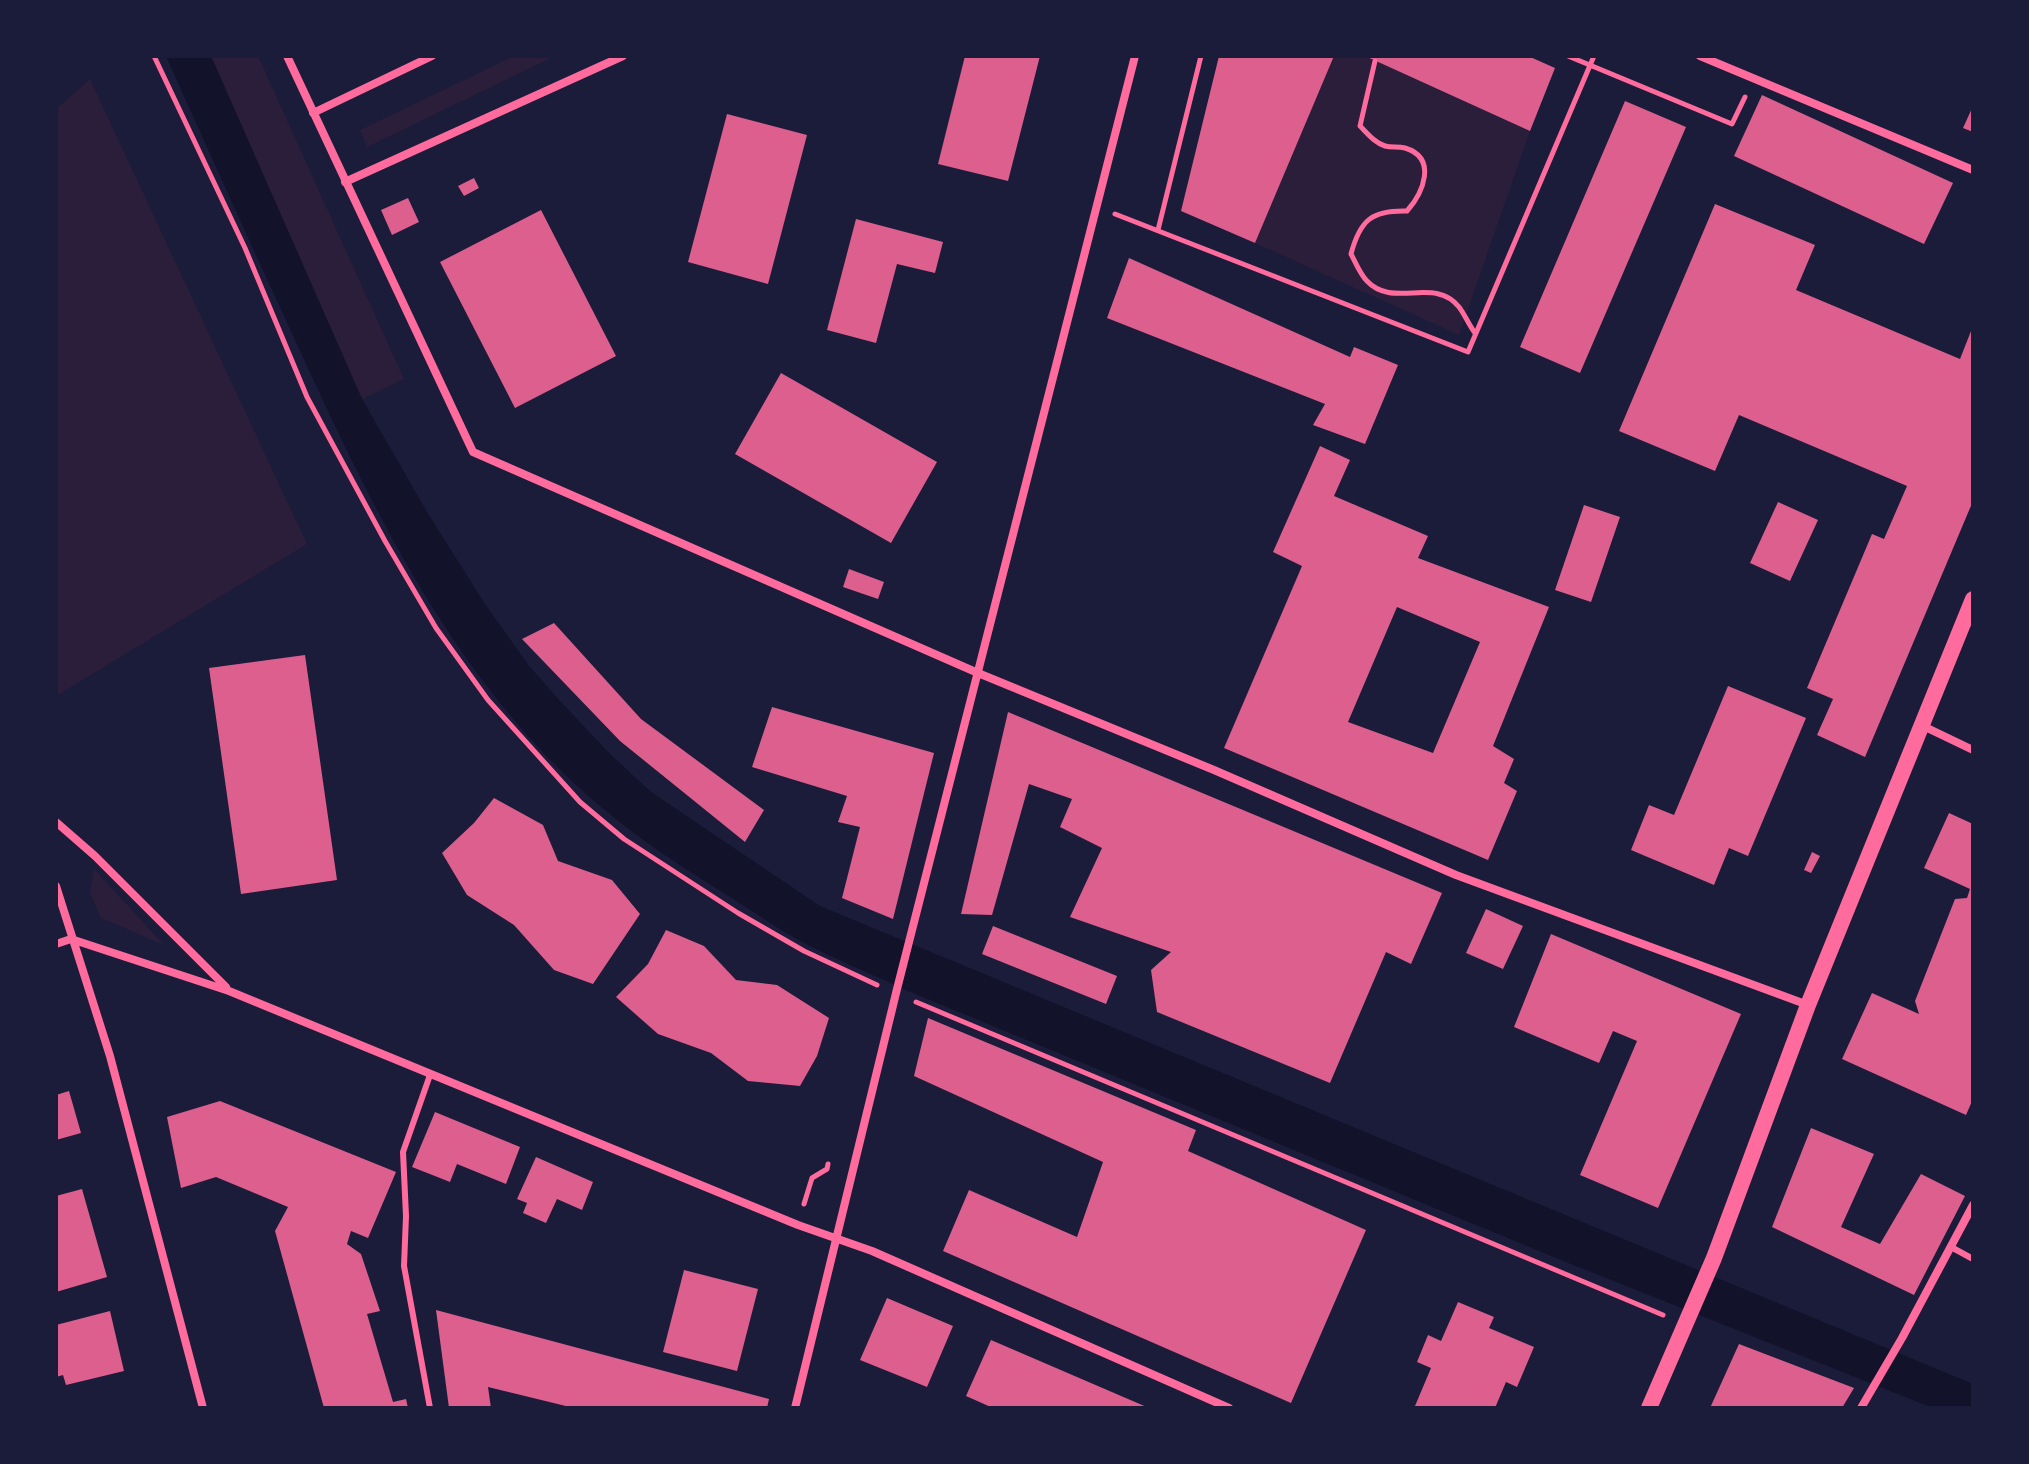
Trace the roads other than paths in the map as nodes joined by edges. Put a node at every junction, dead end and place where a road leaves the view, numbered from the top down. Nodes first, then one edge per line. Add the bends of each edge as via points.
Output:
1 (287, 56) edge
2 (432, 56) edge
3 (623, 56) edge
4 (1135, 56) edge
5 (1700, 56) edge
6 (313, 113) junction
7 (1973, 170) edge
8 (345, 182) junction
9 (1973, 599) edge
10 (978, 673) junction
11 (1923, 726) junction
12 (1973, 750) edge
13 (56, 822) edge
14 (56, 886) edge
15 (71, 939) junction
16 (56, 944) edge
17 (229, 991) junction
18 (1808, 1005) junction
19 (430, 1075) junction
20 (1973, 1205) edge
21 (836, 1240) junction
22 (1951, 1247) junction
23 (1973, 1259) edge
24 (1863, 1406) edge
25 (203, 1408) edge
26 (430, 1408) edge
27 (795, 1408) edge
28 (1229, 1408) edge
29 (1649, 1408) edge

1 - 6 street
2 - 6 street
3 - 8 street
4 - 10 street
5 - 7 street
6 - 8 street
8 - 10 street via 473,452
9 - 11 main road
10 - 18 street via 1456,875
10 - 21 street
11 - 12 street
11 - 18 main road
13 - 17 street
14 - 15 street
15 - 16 street
15 - 17 street
15 - 25 street via 110,1056
17 - 19 street
18 - 29 main road via 1714,1258
19 - 21 street
19 - 26 lane via 403,1152 404,1266
20 - 22 street
21 - 27 street
21 - 28 street via 872,1251
22 - 23 lane
22 - 24 street

